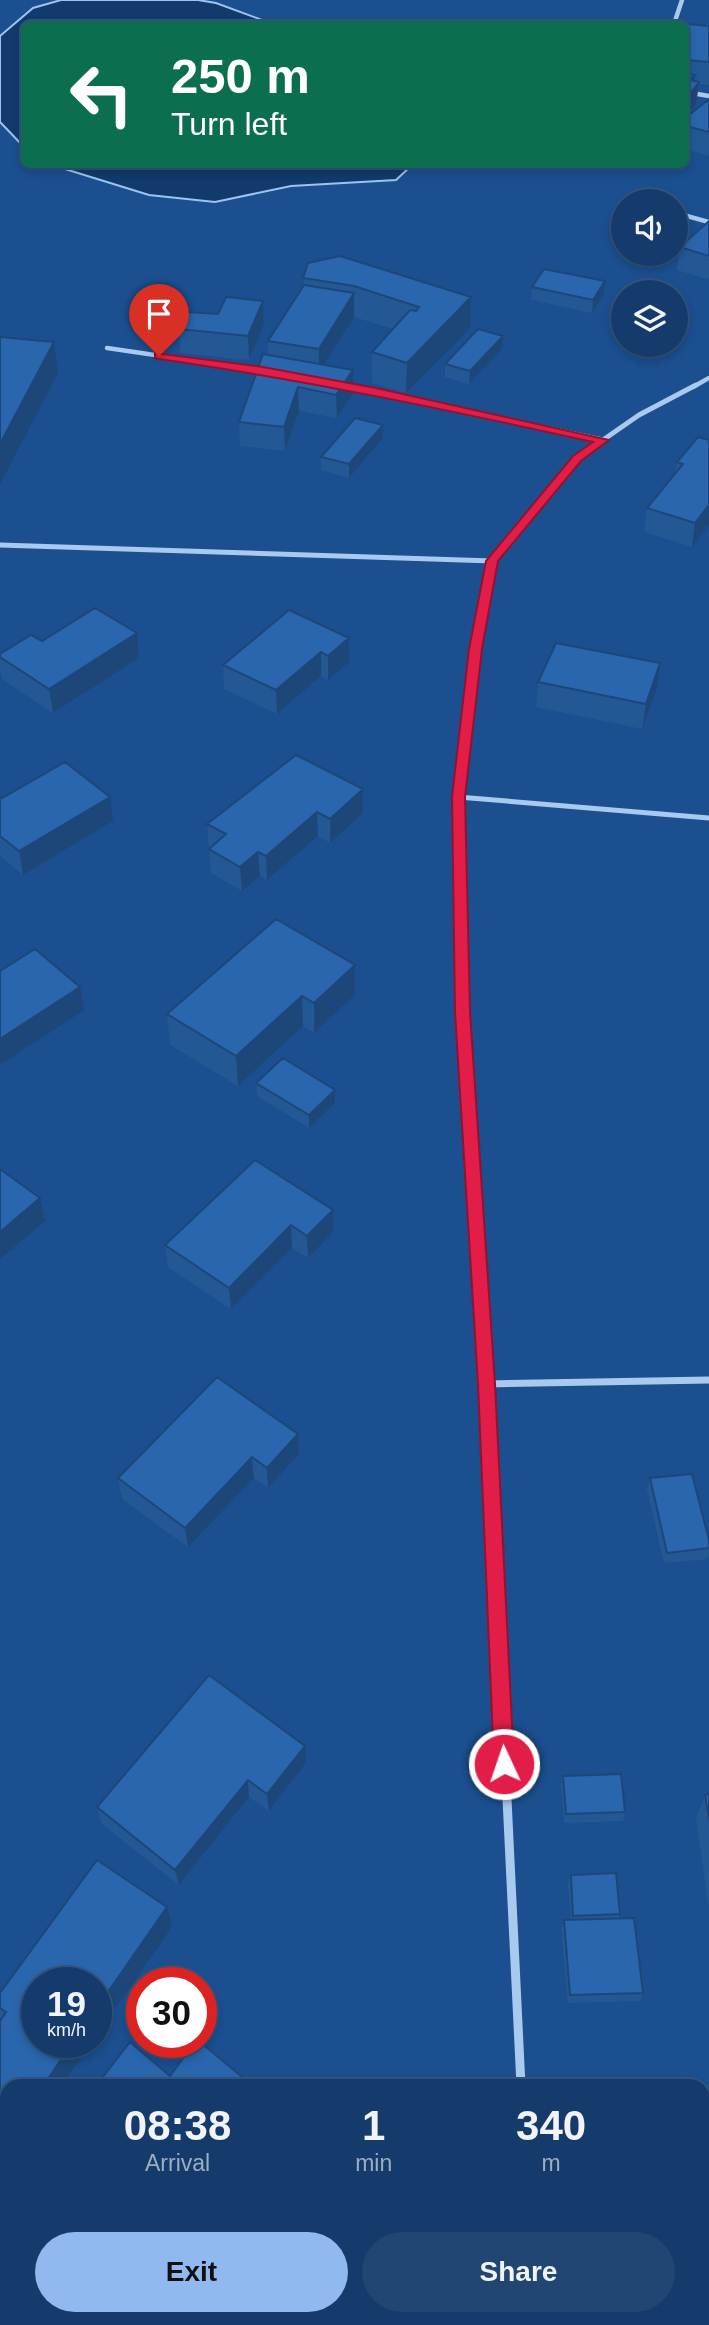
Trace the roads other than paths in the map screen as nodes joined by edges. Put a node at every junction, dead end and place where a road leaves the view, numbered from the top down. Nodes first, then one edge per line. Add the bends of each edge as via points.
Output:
1 (682, 0) edge
2 (675, 21) edge
3 (689, 93) edge
4 (709, 96) edge
5 (688, 216) edge
6 (709, 222) edge
7 (107, 348) dead end
8 (276, 373) edge
9 (709, 378) edge
10 (338, 384) edge
11 (603, 440) junction
12 (0, 545) edge
13 (492, 561) junction
14 (458, 797) junction
15 (709, 818) edge
16 (709, 1380) edge
17 (487, 1384) junction
18 (521, 2079) edge

1 - 2 street
3 - 4 street
5 - 6 street
7 - 8 street
9 - 11 street
10 - 11 street
11 - 13 street via 577,458
12 - 13 street
13 - 14 street via 475,649
14 - 15 street
14 - 17 street via 462,1012
16 - 17 street
17 - 18 street

